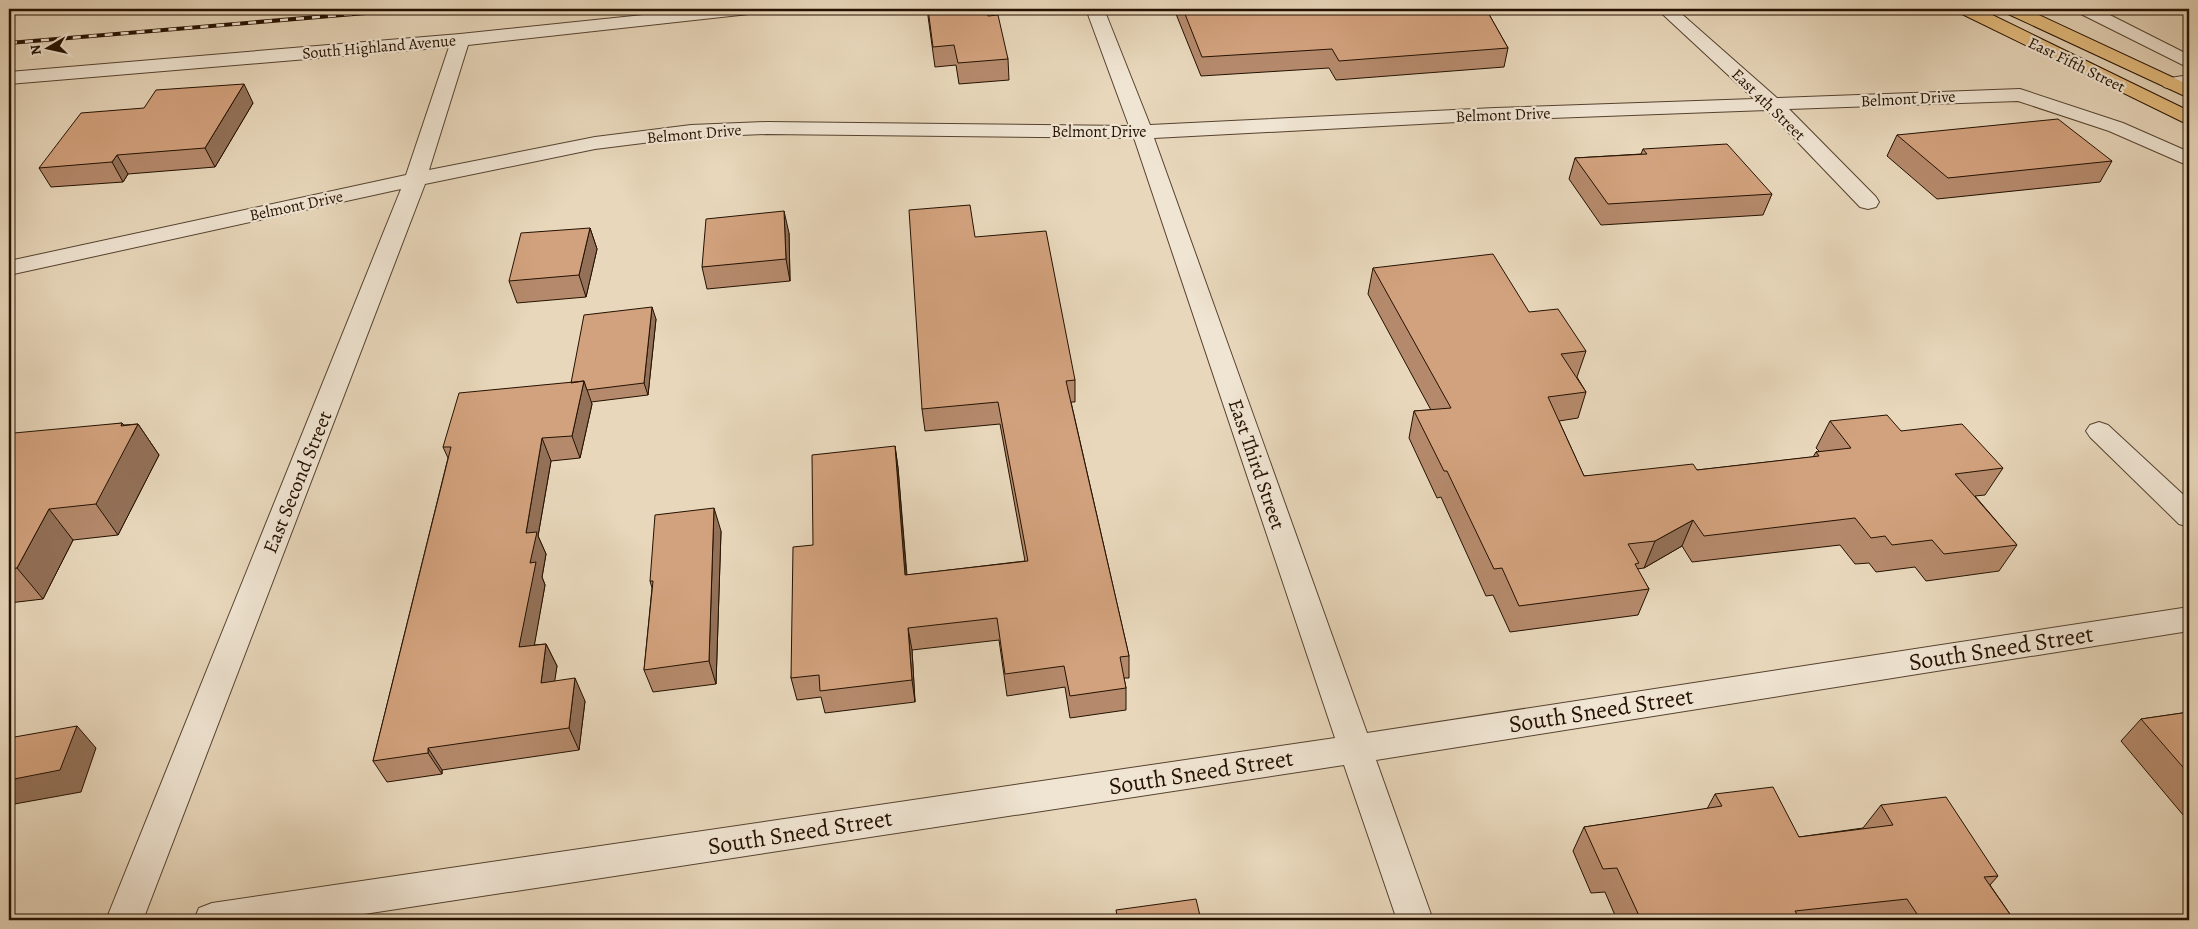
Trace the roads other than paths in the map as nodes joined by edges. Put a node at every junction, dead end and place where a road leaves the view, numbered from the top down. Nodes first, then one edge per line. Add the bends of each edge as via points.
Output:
1 (749, 9) edge
2 (1095, 9) edge
3 (1666, 9) edge
4 (1966, 9) edge
5 (2012, 9) edge
6 (2085, 9) edge
7 (460, 40) junction
8 (2189, 62) edge
9 (9, 78) edge
10 (2180, 82) edge
11 (2189, 92) edge
12 (1773, 105) junction
13 (2189, 120) edge
14 (1142, 132) junction
15 (2189, 160) edge
16 (416, 179) junction
17 (1868, 202) dead end
18 (9, 268) edge
19 (2099, 431) dead end
20 (2189, 517) edge
21 (2189, 619) edge
22 (1355, 748) junction
23 (124, 920) edge
24 (212, 920) edge
25 (1414, 920) edge

1 - 7 street, South Highland Avenue
2 - 14 street, East Third Street
3 - 12 street, East 4th Street
4 - 13 main road, East Fifth Street
5 - 10 main road, East Fifth Street
6 - 8 street
7 - 9 street, South Highland Avenue
7 - 16 street, East Second Street
10 - 11 main road, East Fifth Street
12 - 14 street, Belmont Drive via 1495,114
12 - 15 street, Belmont Drive via 2020,95 2116,127
12 - 17 street, East 4th Street
14 - 16 street, Belmont Drive via 767,128 692,131 595,143
14 - 22 street, East Third Street
16 - 18 street, Belmont Drive
16 - 23 street, East Second Street
19 - 20 street
21 - 22 street, South Sneed Street
22 - 24 street, South Sneed Street
22 - 25 street, East Third Street

